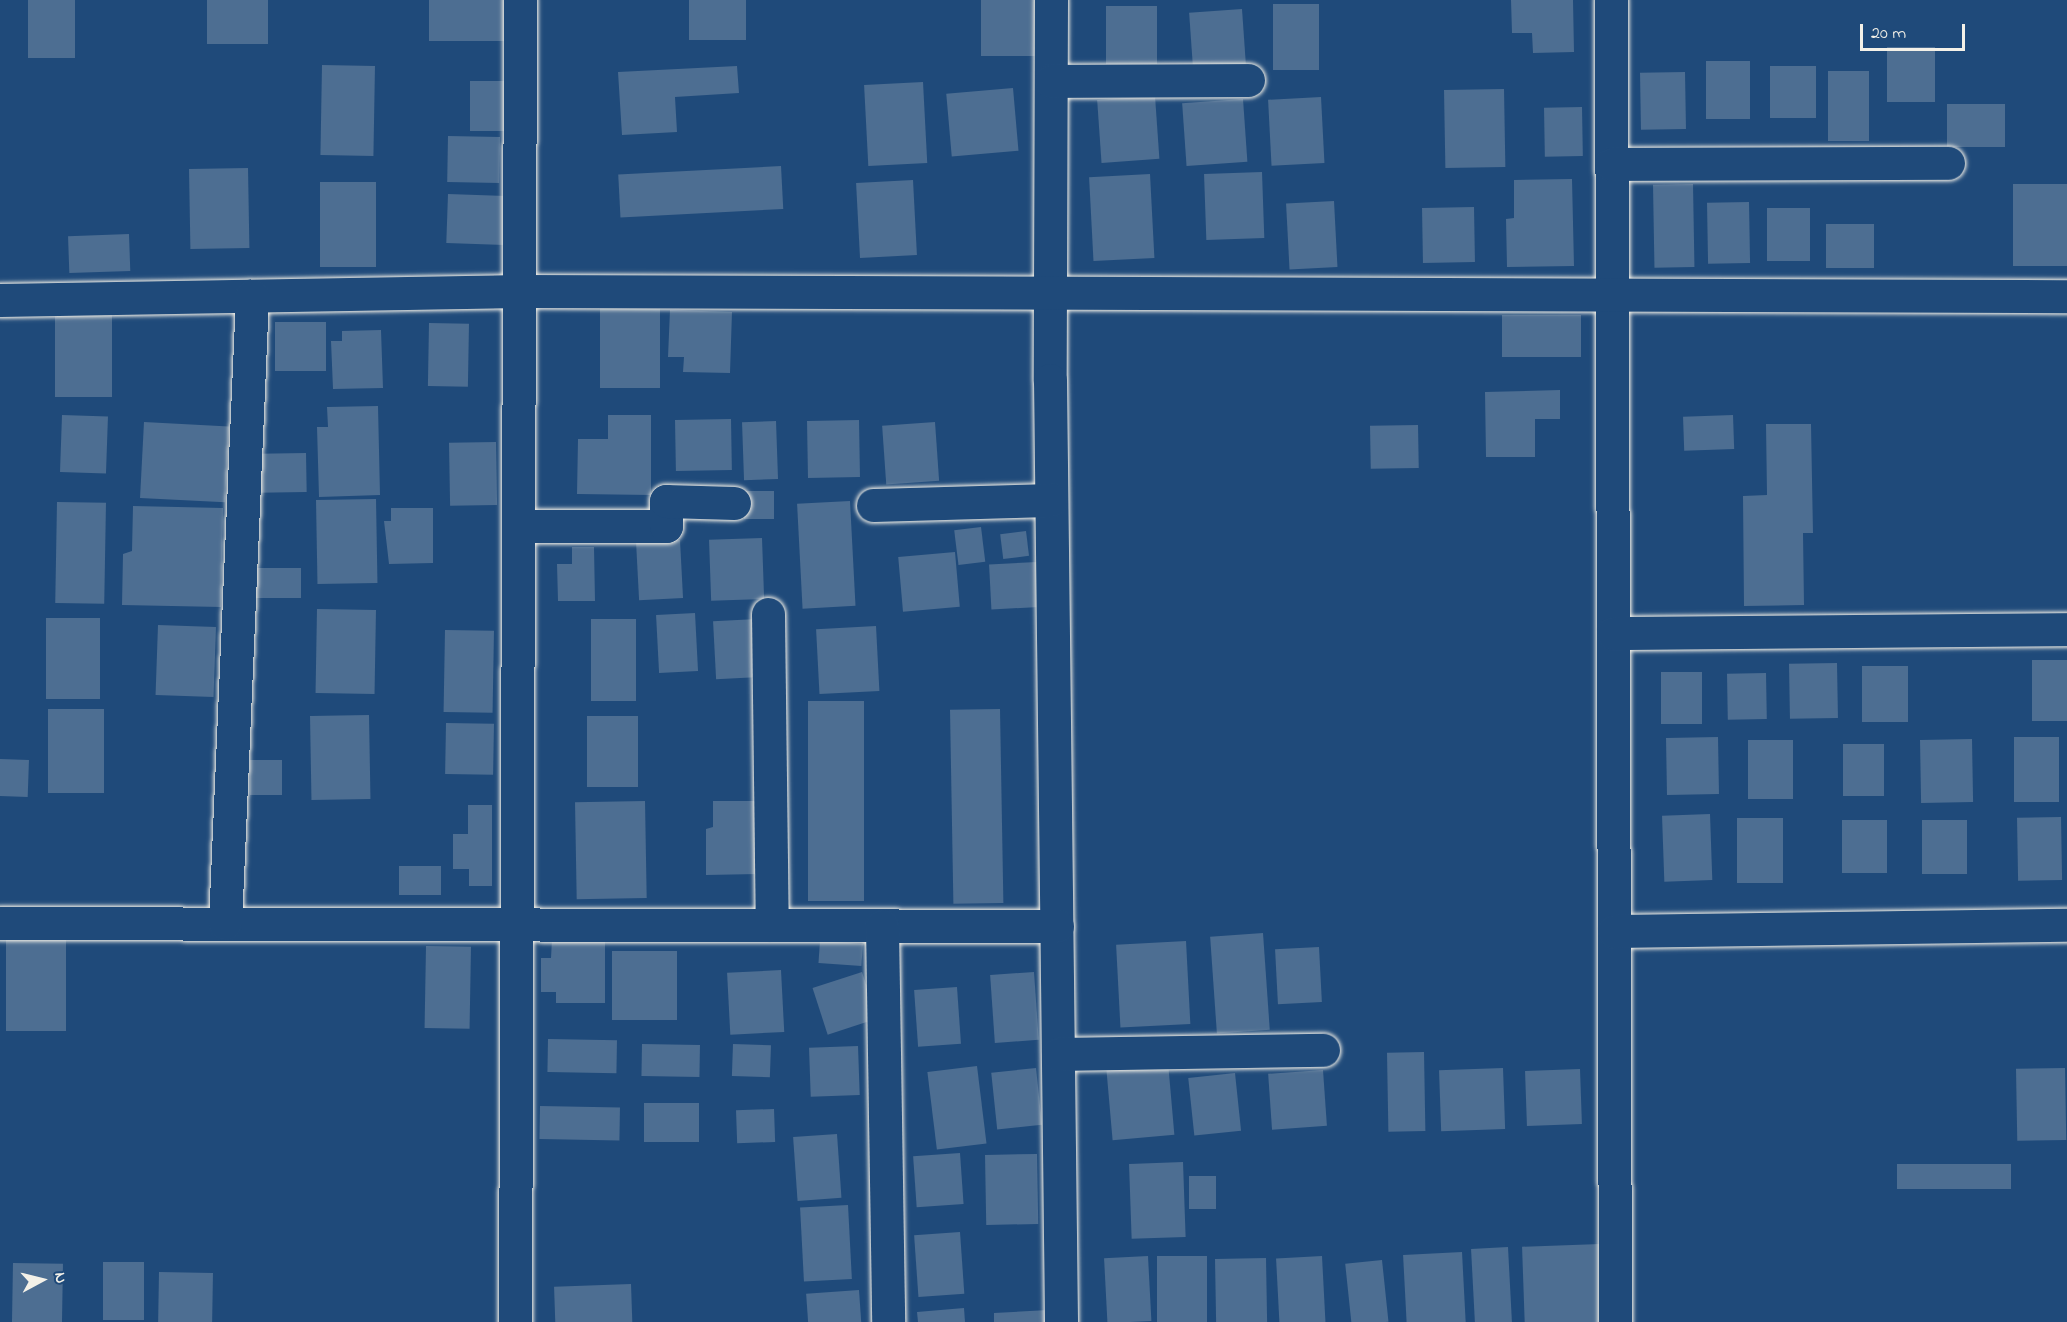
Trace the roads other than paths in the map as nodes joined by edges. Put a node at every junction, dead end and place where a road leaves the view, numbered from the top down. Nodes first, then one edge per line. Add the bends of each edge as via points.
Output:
1 (520, 0) edge
2 (1051, 0) edge
3 (1611, 0) edge
4 (1248, 80) dead end
5 (1051, 81) junction
6 (1948, 163) dead end
7 (1612, 164) junction
8 (520, 291) junction
9 (1052, 295) junction
10 (252, 296) junction
11 (2067, 296) edge
12 (1612, 297) junction
13 (0, 300) edge
14 (1052, 500) junction
15 (734, 504) dead end
16 (873, 505) dead end
17 (518, 526) junction
18 (768, 614) dead end
19 (2067, 629) edge
20 (1613, 633) junction
21 (0, 923) edge
22 (225, 923) junction
23 (514, 923) junction
24 (772, 925) junction
25 (2067, 925) edge
26 (882, 926) junction
27 (1057, 926) junction
28 (1614, 931) junction
29 (1323, 1050) dead end
30 (1058, 1054) junction
31 (515, 1322) edge
32 (888, 1322) edge
33 (1061, 1322) edge
34 (1615, 1322) edge

1 - 8 street
2 - 5 street
3 - 7 street
4 - 5 street
5 - 9 street
6 - 7 street
7 - 12 street
8 - 9 street
8 - 10 street
8 - 17 street
9 - 12 street
9 - 14 street
10 - 13 street
10 - 22 street
11 - 12 street
12 - 20 street
14 - 16 street
14 - 27 street
15 - 17 street via 666,501 666,526
17 - 23 street
18 - 24 street
19 - 20 street
20 - 28 street
21 - 22 street
22 - 23 street
23 - 24 street
23 - 31 street
24 - 26 street
25 - 28 street
26 - 27 street
26 - 32 street
27 - 30 street
28 - 34 street
29 - 30 street
30 - 33 street

